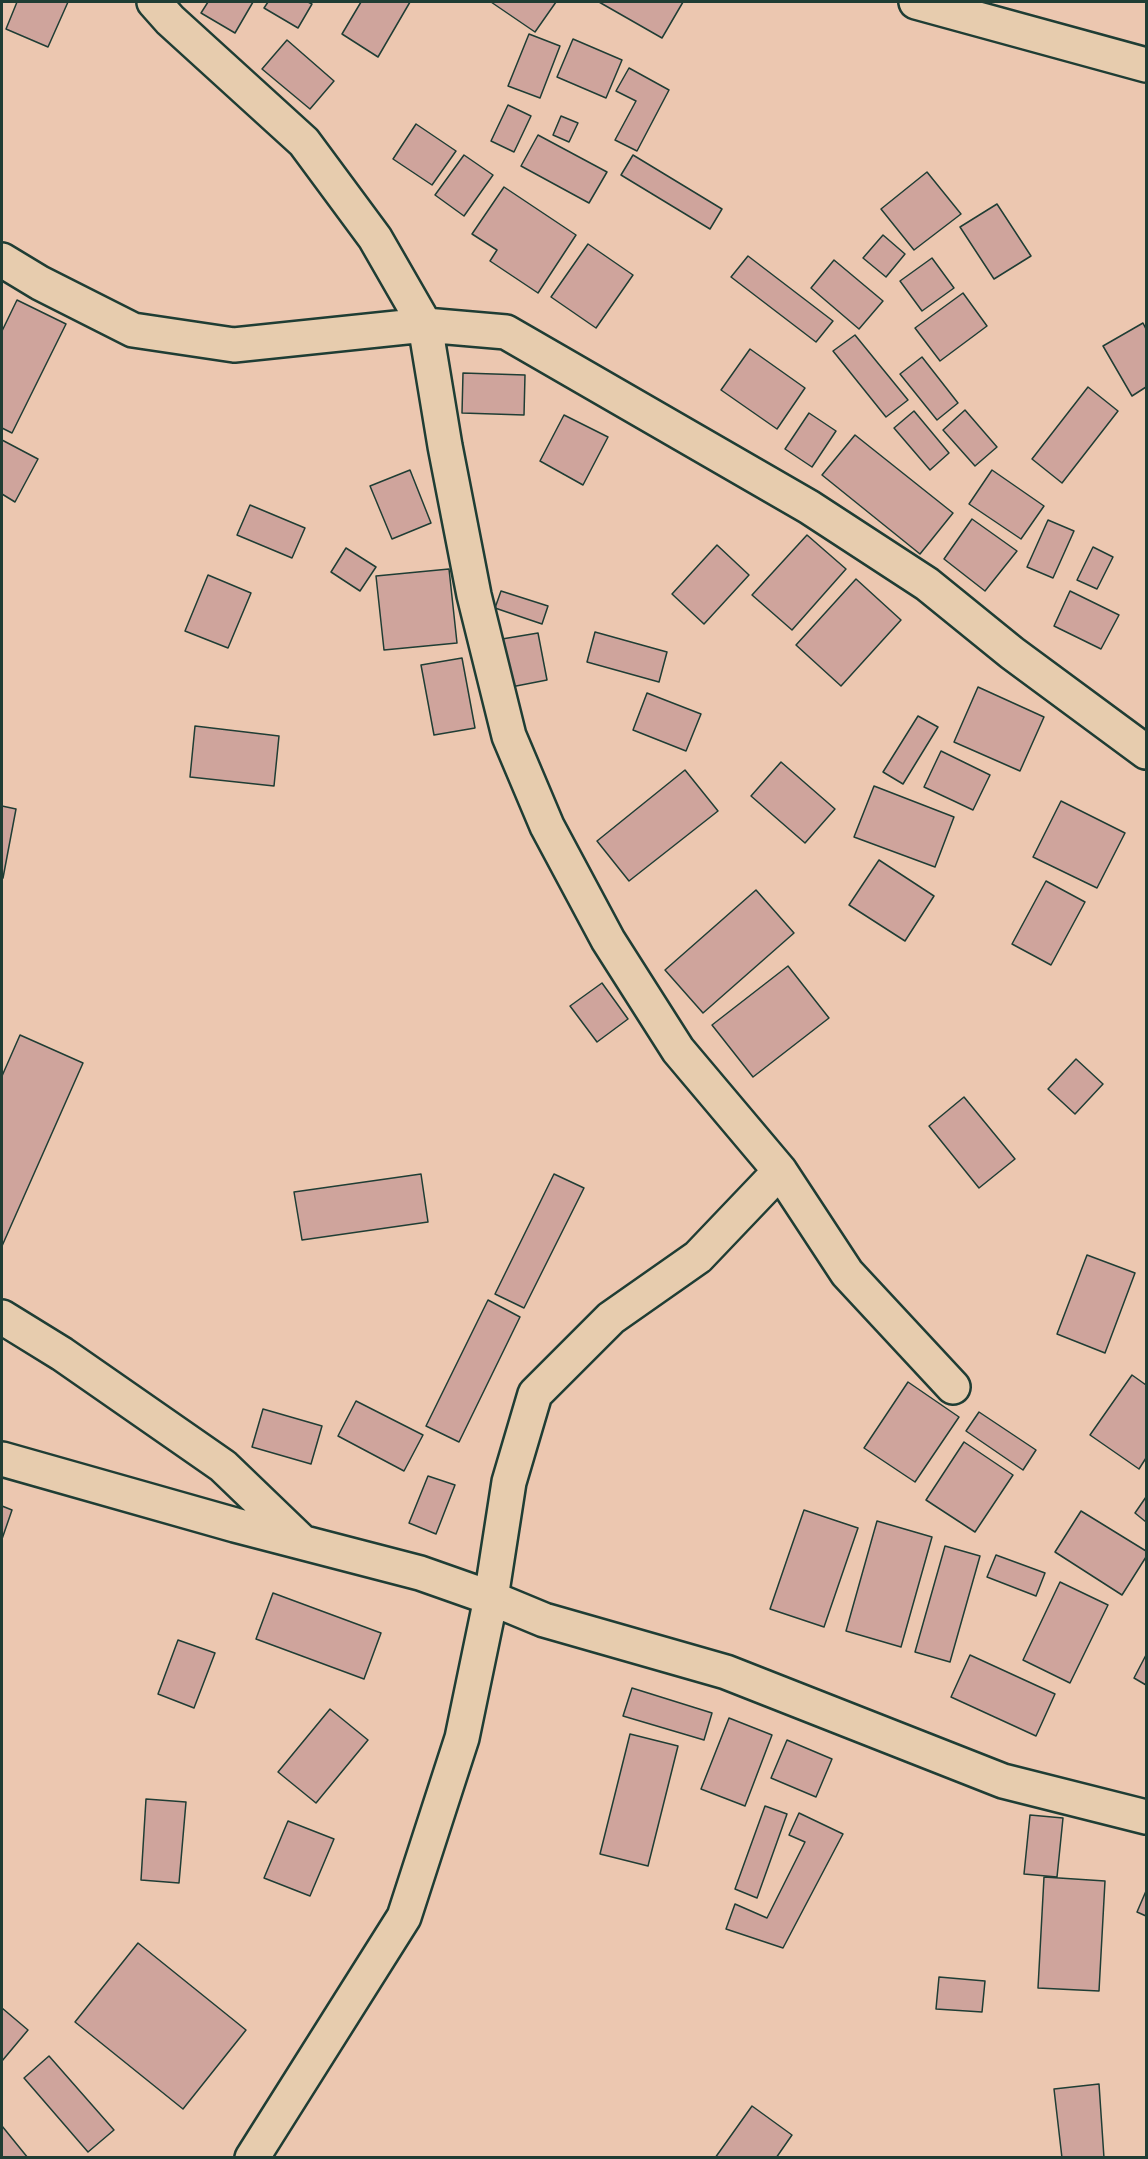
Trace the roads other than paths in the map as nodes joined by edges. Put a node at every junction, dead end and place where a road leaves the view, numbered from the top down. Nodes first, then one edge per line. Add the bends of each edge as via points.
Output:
1 (154, 2) edge
2 (916, 2) edge
3 (1146, 65) edge
4 (2, 260) edge
5 (425, 325) junction
6 (1146, 752) edge
7 (780, 1171) junction
8 (2, 1317) edge
9 (953, 1387) dead end
10 (2, 1459) edge
11 (303, 1543) junction
12 (490, 1598) junction
13 (1146, 1817) edge
14 (252, 2157) edge

1 - 5 street via 304,142 375,237
2 - 3 street
4 - 5 street via 133,330 234,345
5 - 6 street via 506,332 788,495 927,584 1012,653
5 - 7 street via 474,595 508,736 547,826 608,940 678,1050
7 - 9 street via 847,1273
7 - 12 street via 698,1257 611,1318 536,1394 509,1482
8 - 11 street via 223,1466
10 - 11 street
11 - 12 street via 420,1573
12 - 13 street via 544,1620 726,1672 1003,1781
12 - 14 street via 462,1738 404,1917

